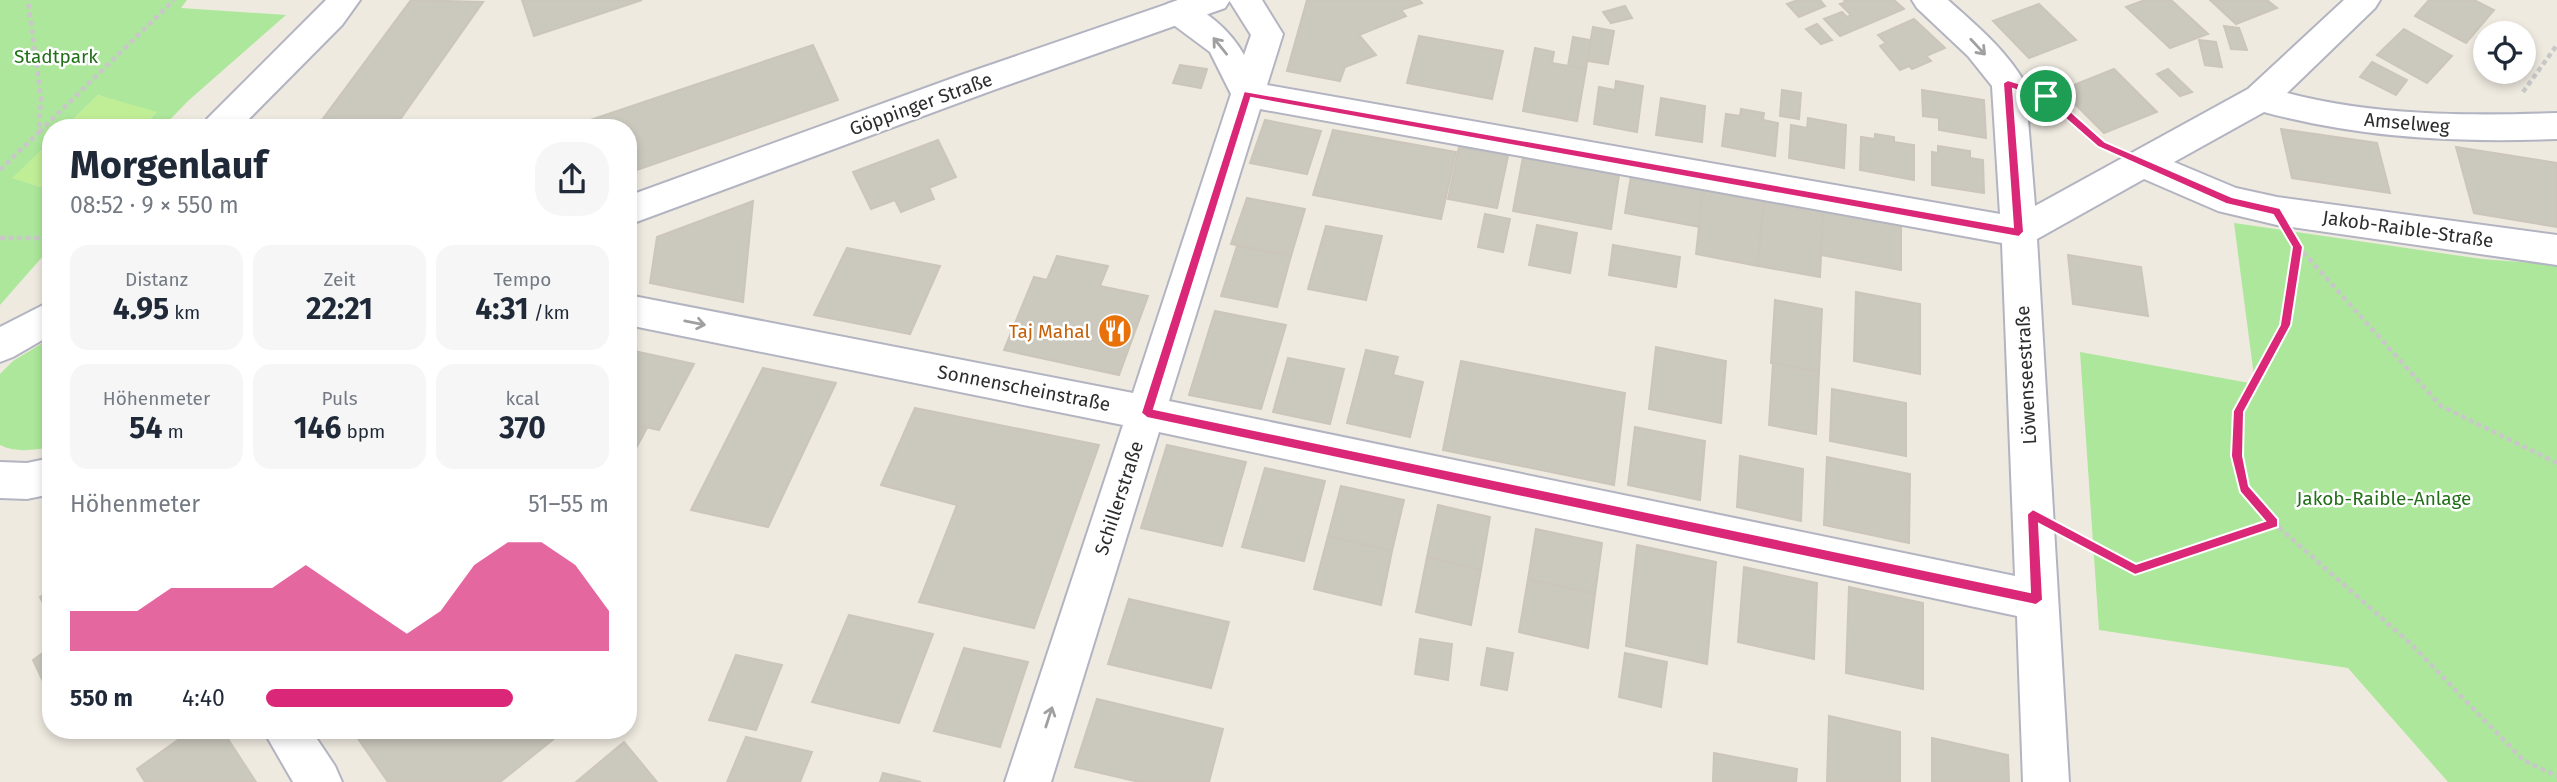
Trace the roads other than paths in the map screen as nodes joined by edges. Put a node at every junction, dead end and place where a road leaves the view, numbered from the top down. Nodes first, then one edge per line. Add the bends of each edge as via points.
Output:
1 (344, 0) edge
2 (1214, 0) edge
3 (1245, 0) edge
4 (1928, 0) edge
5 (2364, 0) edge
6 (1178, 12) junction
7 (1248, 93) junction
8 (2260, 98) junction
9 (228, 119) edge
10 (2557, 126) edge
11 (2141, 163) junction
12 (637, 208) edge
13 (2019, 232) junction
14 (2557, 250) edge
15 (637, 312) edge
16 (42, 321) edge
17 (0, 346) edge
18 (1147, 413) junction
19 (42, 478) edge
20 (0, 480) edge
21 (2036, 600) junction
22 (291, 739) edge
23 (319, 782) edge
24 (1028, 782) edge
25 (2046, 782) edge

1 - 9 street
2 - 6 street, Göppinger Straße
3 - 7 street, Schillerstraße via 1266,34
4 -> 13 street, Löwenseestraße via 1980,48 2008,83
5 - 8 street
7 -> 6 street via 1222,44
6 - 12 street, Göppinger Straße
7 - 13 street
7 - 18 street, Schillerstraße
8 - 10 street, Amselweg via 2309,113 2420,127
8 - 11 street
11 - 13 street
11 - 14 street, Jakob-Raible-Straße via 2230,201 2277,211
13 - 21 street, Löwenseestraße
15 -> 18 street, Sonnenscheinstraße
16 - 17 street
18 - 21 street, Sonnenscheinstraße
24 -> 18 street, Schillerstraße
19 - 20 street
21 - 25 street, Löwenseestraße
22 - 23 street

